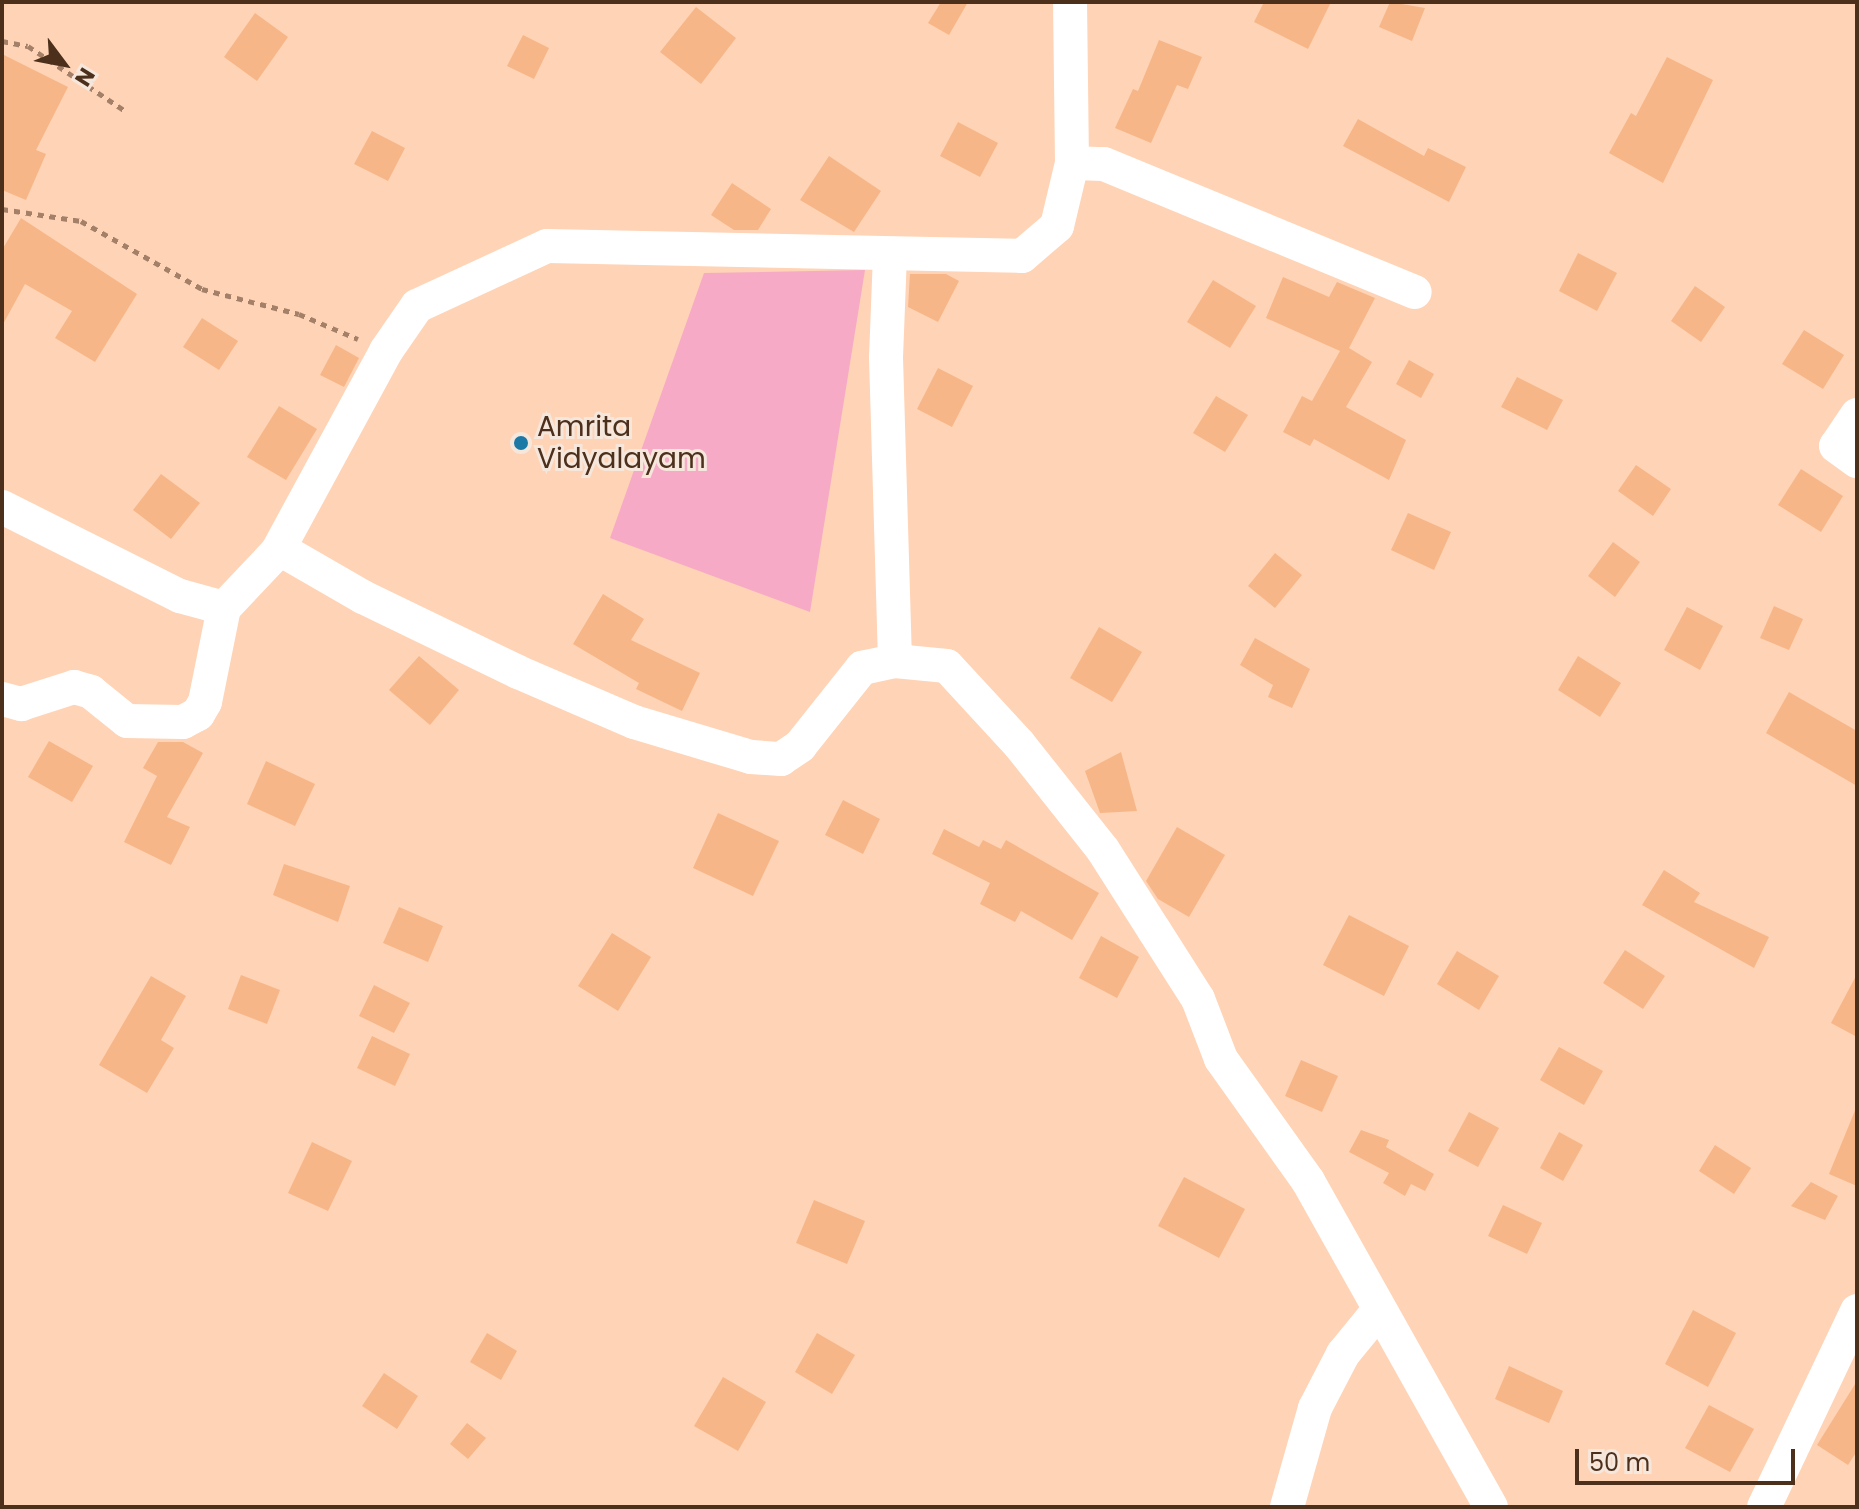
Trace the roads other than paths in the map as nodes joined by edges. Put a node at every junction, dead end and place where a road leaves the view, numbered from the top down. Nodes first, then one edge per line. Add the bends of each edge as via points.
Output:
1 (1070, 2) edge
2 (1072, 163) junction
3 (890, 254) junction
4 (1415, 292) dead end
5 (1857, 415) edge
6 (1857, 461) edge
7 (2, 507) edge
8 (277, 552) junction
9 (224, 608) junction
10 (895, 661) junction
11 (2, 699) edge
12 (1379, 1310) junction
13 (1857, 1311) edge
14 (1287, 1507) edge
15 (1491, 1507) edge
16 (1764, 1507) edge

1 - 2 street
2 - 3 street via 1057,226 1022,256
2 - 4 street via 1104,164
3 - 8 street via 547,246 417,306 386,351
3 - 10 street via 886,357
5 - 6 street via 1836,446
7 - 9 street via 180,596
8 - 9 street
8 - 10 street via 298,557 363,597 518,672 634,722 751,757 781,759 800,746 862,668
9 - 11 street via 205,702 198,714 183,722 127,721 102,706 91,692 74,687 21,704
10 - 12 street via 947,666 1019,744 1103,850 1198,999 1221,1059 1308,1181
12 - 14 street via 1343,1354 1315,1408
12 - 15 street
13 - 16 street

